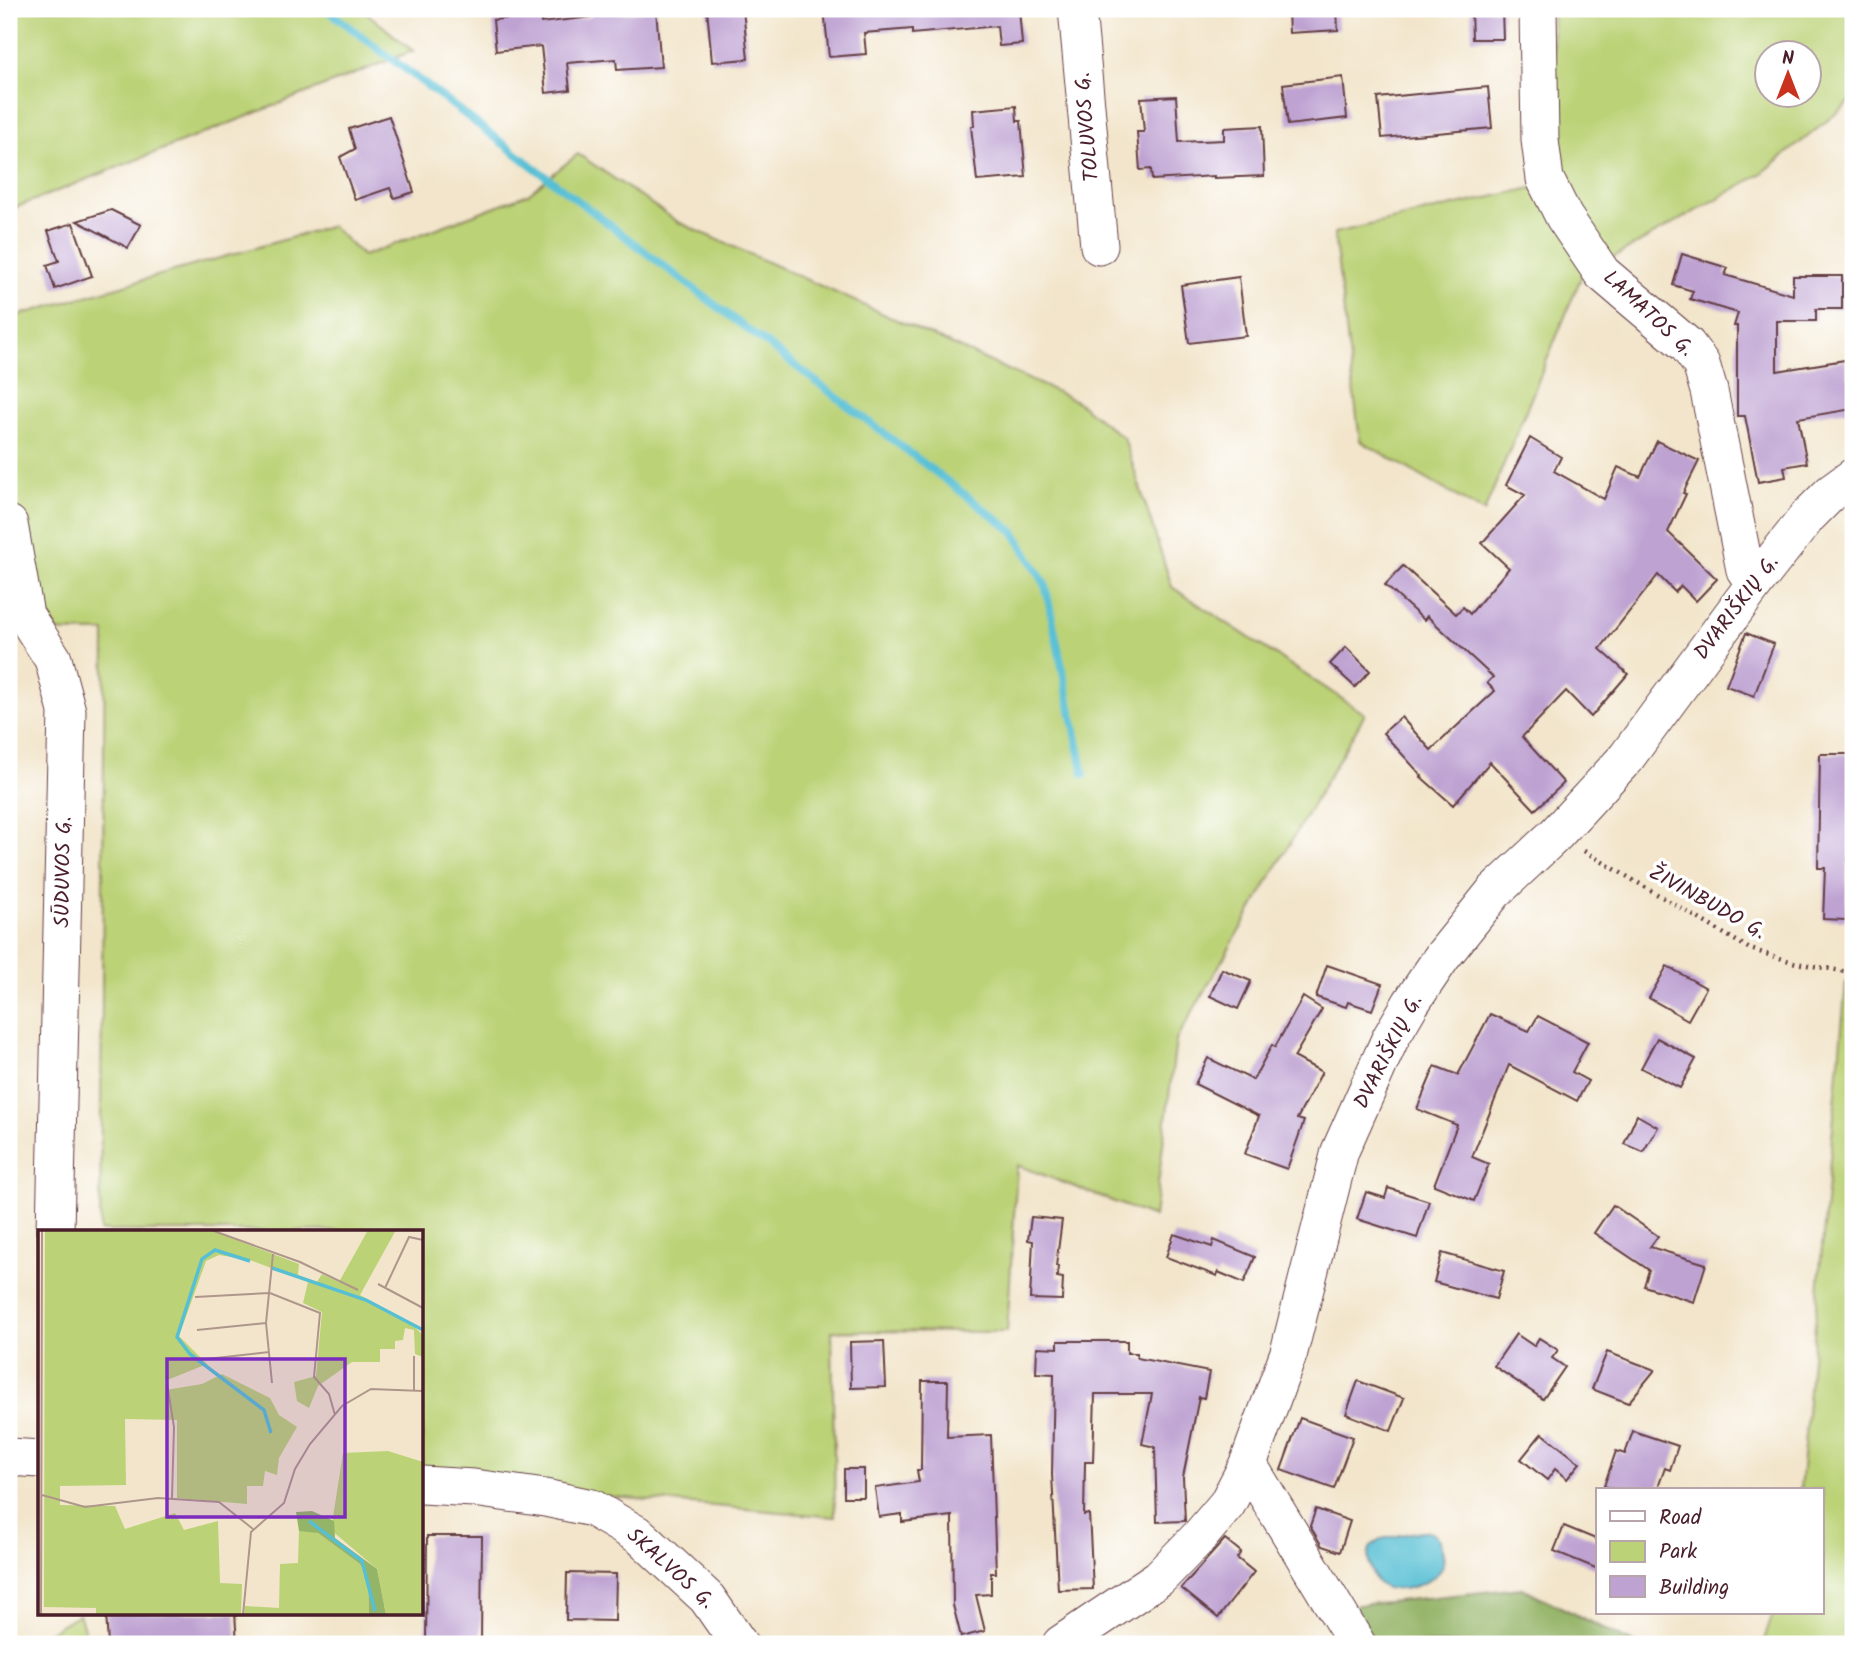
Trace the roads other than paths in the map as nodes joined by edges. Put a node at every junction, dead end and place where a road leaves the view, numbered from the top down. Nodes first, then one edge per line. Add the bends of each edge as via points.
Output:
1 (1077, 9) edge
2 (1538, 9) edge
3 (1099, 246) dead end
4 (1853, 477) edge
5 (9, 524) edge
6 (1755, 582) junction
7 (55, 1230) edge
8 (9, 1457) edge
9 (38, 1459) edge
10 (1248, 1464) junction
11 (424, 1485) edge
12 (740, 1644) edge
13 (1061, 1644) edge
14 (1357, 1644) edge

1 - 3 street, TOLUVOS G.
2 - 6 street, LAMATOS G. via 1545,179 1602,274 1701,363 1745,570
4 - 6 street, DVARIŠKIŲ G. via 1808,516
5 - 7 street, SŪDUVOS G. via 24,615 53,659 67,711
6 - 10 street, DVARIŠKIŲ G. via 1626,758 1494,892 1442,957 1390,1039 1340,1151 1289,1352
8 - 9 street
10 - 13 street, DVARIŠKIŲ G. via 1227,1504 1159,1578
10 - 14 street
11 - 12 street, SKALVOS G. via 474,1488 592,1508 650,1545 707,1598

